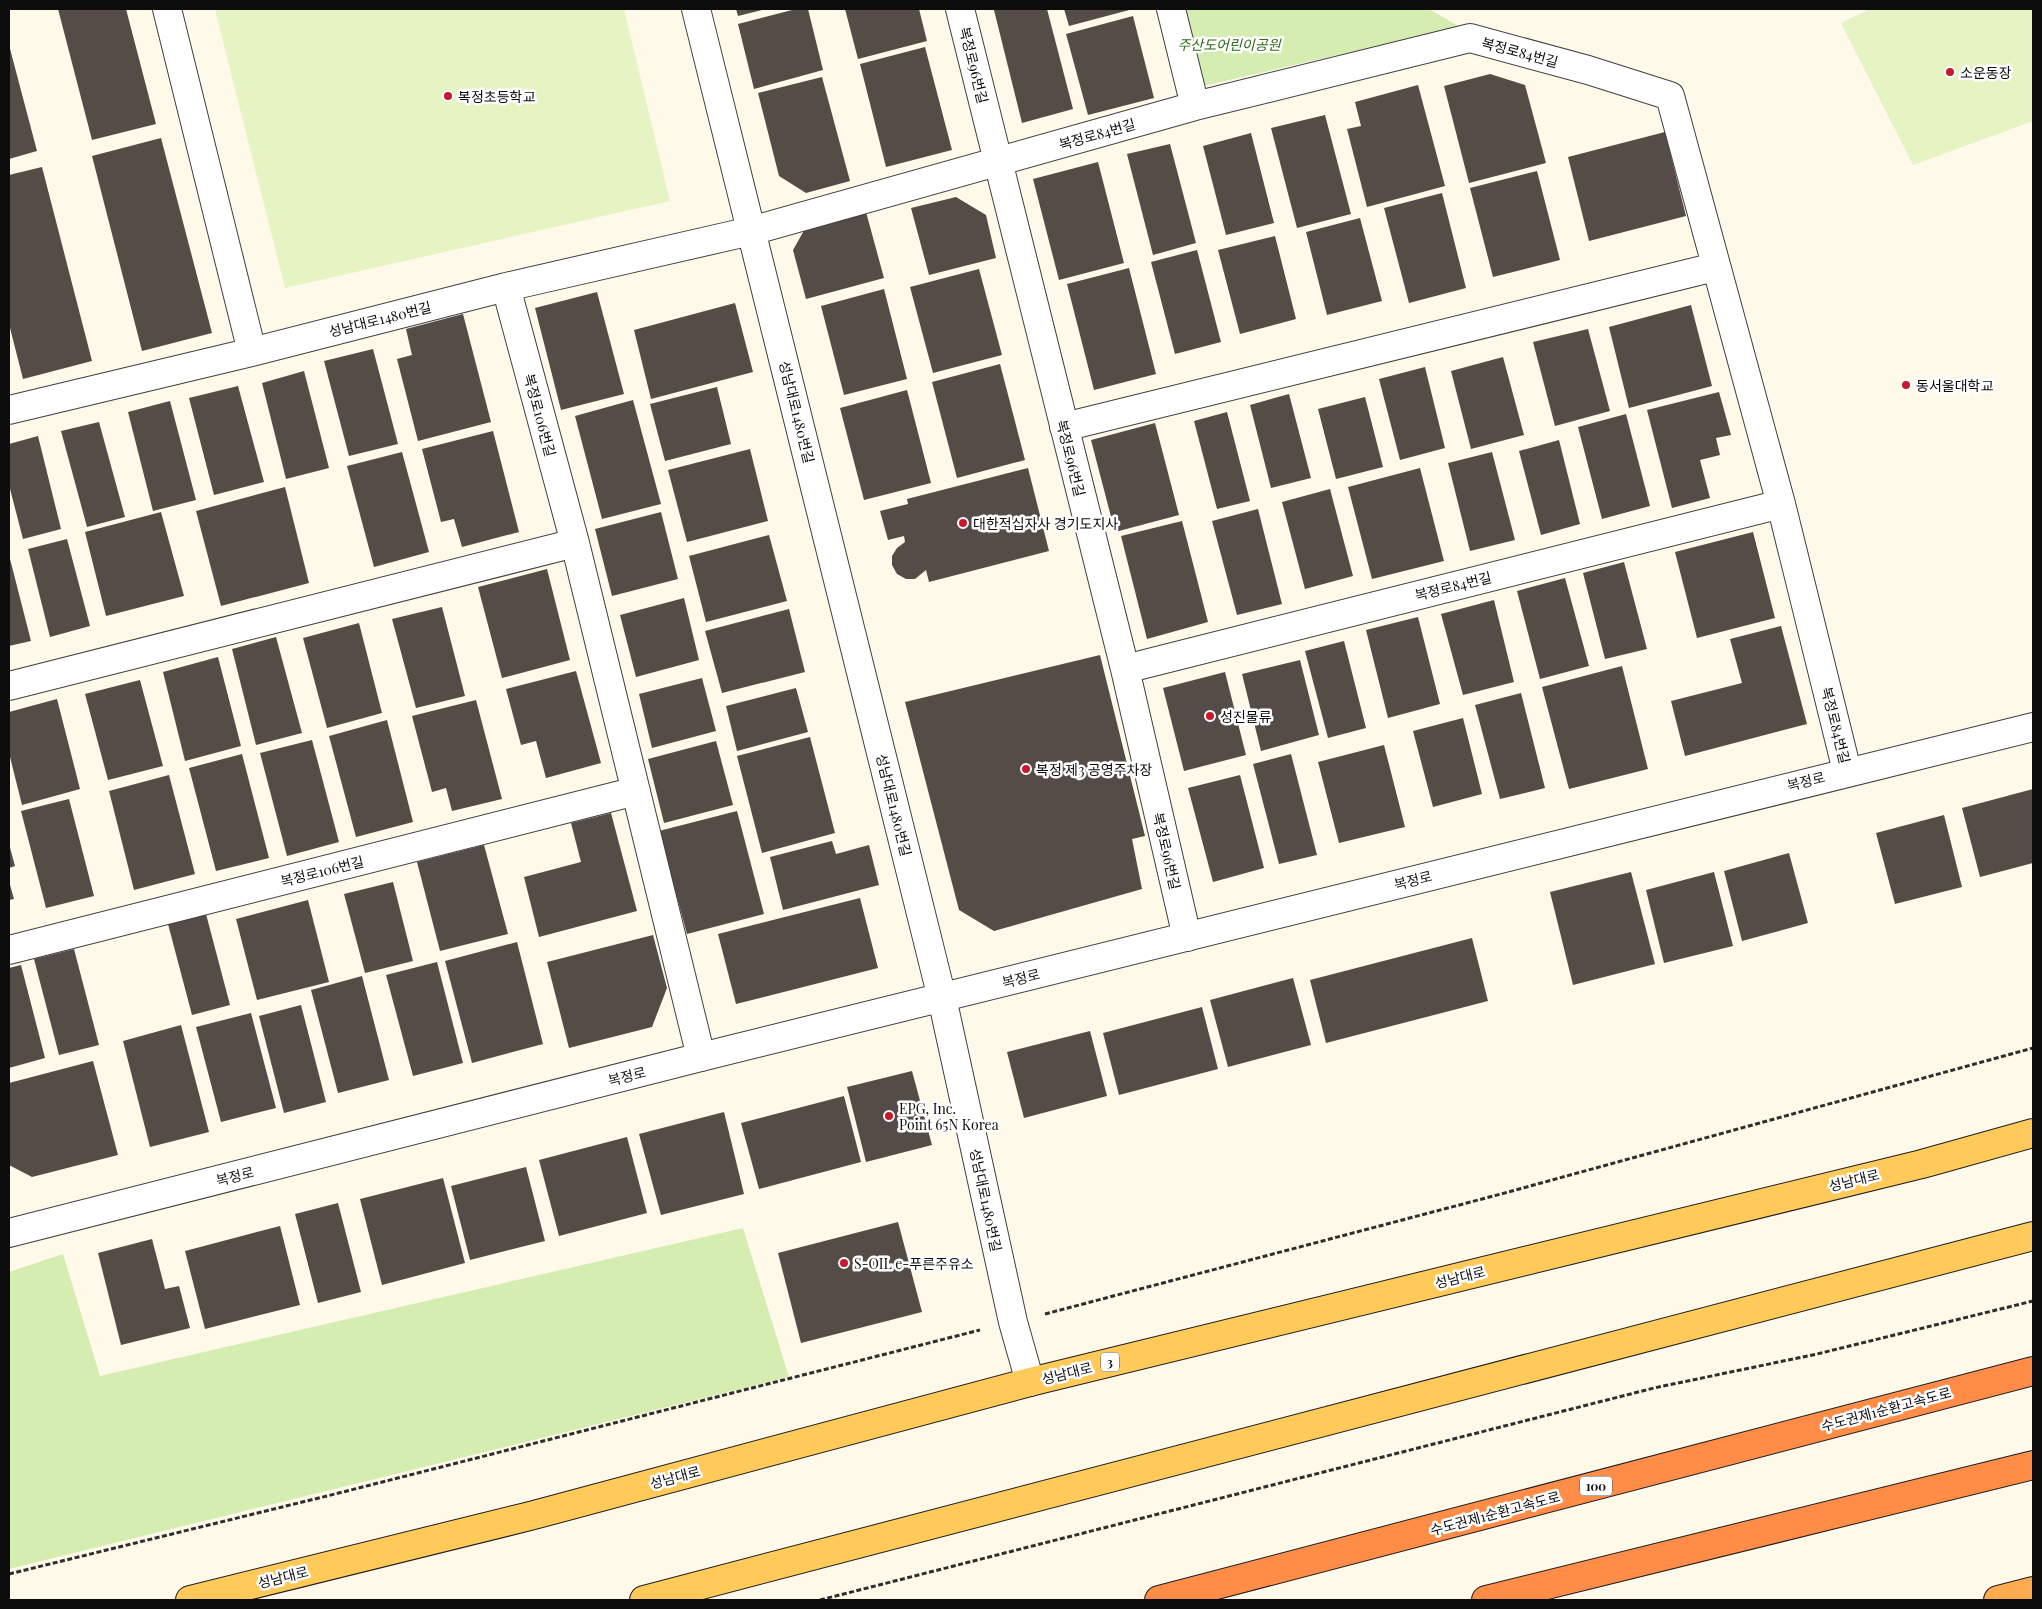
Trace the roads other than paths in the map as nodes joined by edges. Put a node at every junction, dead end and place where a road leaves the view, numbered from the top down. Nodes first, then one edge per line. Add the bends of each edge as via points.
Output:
1 (167, 9) edge
2 (696, 9) edge
3 (960, 9) edge
4 (1171, 9) edge
5 (1195, 106) junction
6 (998, 162) junction
7 (751, 231) junction
8 (1715, 267) junction
9 (506, 287) junction
10 (252, 352) junction
11 (9, 410) edge
12 (1064, 427) junction
13 (1781, 504) junction
14 (575, 543) junction
15 (1125, 669) junction
16 (9, 686) edge
17 (2033, 727) edge
18 (1847, 771) junction
19 (636, 791) junction
20 (1187, 936) junction
21 (9, 950) edge
22 (942, 998) junction
23 (701, 1057) junction
24 (2033, 1133) edge
25 (9, 1233) edge
26 (2033, 1236) edge
27 (2033, 1370) edge
28 (1030, 1382) junction
29 (2033, 1465) edge
30 (2033, 1591) edge
31 (190, 1600) edge
32 (644, 1600) edge
33 (1159, 1600) edge
34 (1486, 1600) edge
35 (1998, 1600) edge

1 - 10 street
2 - 7 street, 성남대로1480번길
3 - 6 street, 복정로96번길
4 - 5 street
5 - 6 street, 복정로84번길
5 - 8 street, 복정로84번길 via 1470,38 1588,70 1670,96
6 - 7 street, 복정로84번길
6 - 12 street, 복정로96번길
7 - 9 street, 성남대로1480번길
7 - 22 street, 성남대로1480번길
8 - 12 street
8 - 13 street, 복정로84번길
9 - 10 street, 성남대로1480번길
9 - 14 street, 복정로106번길
10 - 11 street, 성남대로1480번길
12 - 15 street, 복정로96번길
13 - 15 street, 복정로84번길
13 - 18 street, 복정로84번길
14 - 16 street
14 - 19 street, 복정로106번길
15 - 20 street, 복정로96번길
17 - 18 street, 복정로
18 - 20 street, 복정로
19 - 21 street, 복정로106번길
19 - 23 street, 복정로106번길
20 - 22 street, 복정로
22 - 23 street, 복정로
22 - 28 street, 성남대로1480번길 via 1013,1322
23 - 25 street, 복정로
24 - 28 main road, 성남대로 / 3 via 1922,1164
26 - 32 main road
27 - 33 highway, 수도권제1순환고속도로 / 100
28 - 31 main road, 성남대로 / 3 via 539,1514
29 - 34 highway
30 - 35 highway

